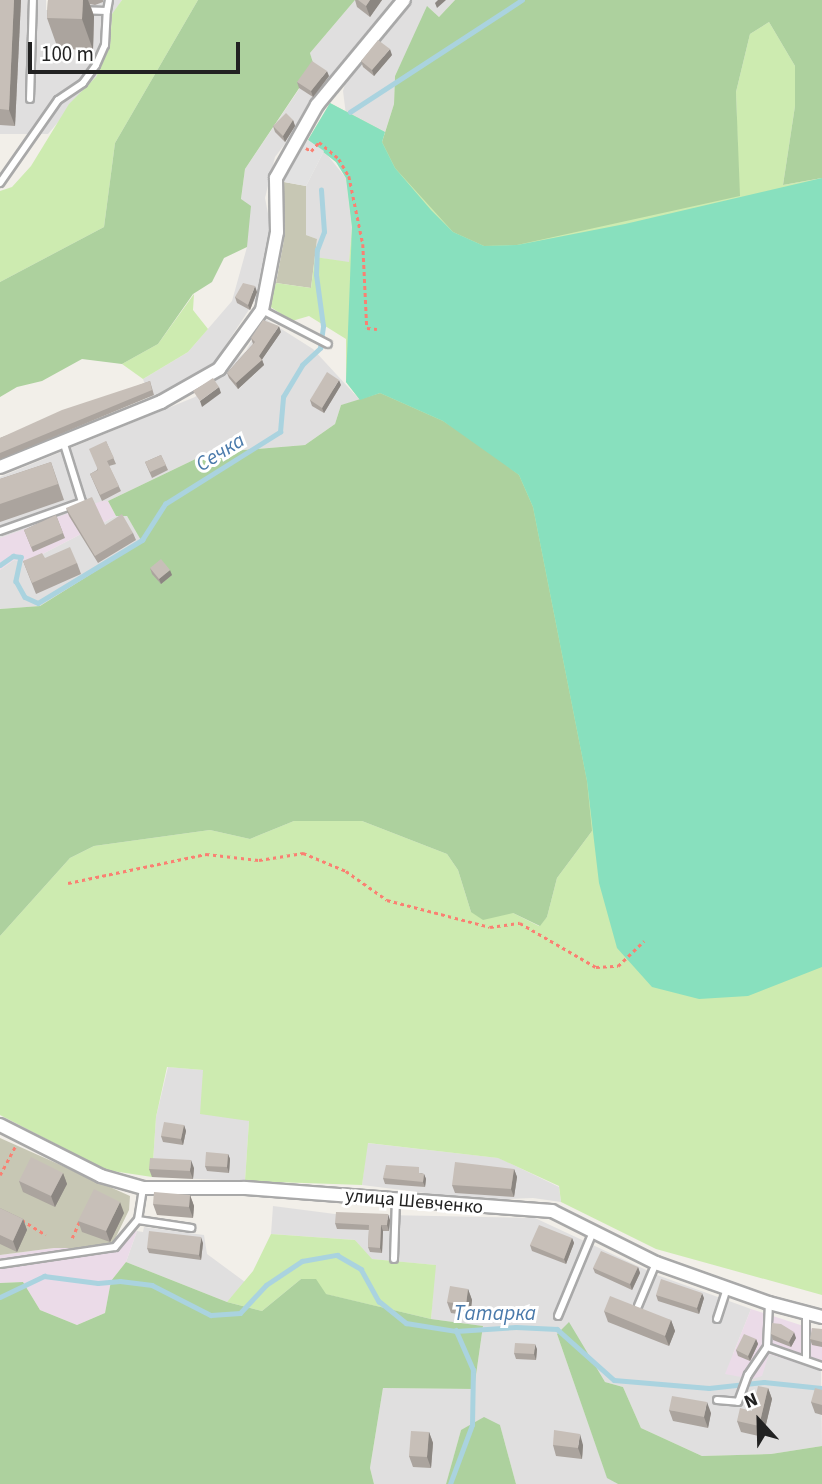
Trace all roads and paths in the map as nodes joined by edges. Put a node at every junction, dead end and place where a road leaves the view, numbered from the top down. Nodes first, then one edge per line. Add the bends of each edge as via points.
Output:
1 (33, 0) edge
2 (109, 0) edge
3 (404, 0) edge
4 (68, 8) edge
5 (107, 11) junction
6 (30, 99) dead end
7 (296, 142) junction
8 (0, 183) edge
9 (262, 310) junction
10 (377, 329) dead end
11 (328, 344) dead end
12 (63, 441) junction
13 (0, 467) edge
14 (0, 531) edge
15 (68, 883) dead end
16 (644, 941) dead end
17 (0, 1125) edge
18 (17, 1143) dead end
19 (0, 1175) edge
20 (143, 1188) junction
21 (396, 1200) junction
22 (11, 1215) edge
23 (81, 1218) edge
24 (138, 1220) junction
25 (191, 1228) dead end
26 (593, 1232) junction
27 (46, 1235) dead end
28 (72, 1238) dead end
29 (394, 1259) dead end
30 (656, 1263) junction
31 (0, 1264) edge
32 (727, 1288) junction
33 (769, 1303) junction
34 (638, 1306) edge
35 (806, 1314) junction
36 (558, 1316) dead end
37 (822, 1317) edge
38 (717, 1320) dead end
39 (767, 1347) junction
40 (806, 1357) junction
41 (822, 1366) edge
42 (717, 1400) dead end

1 - 6 lane
2 - 5 lane
3 - 7 street via 317,105
4 - 5 lane
5 - 8 lane via 105,45 96,65 83,83 58,100
7 - 9 street via 276,178 277,232
7 - 10 path via 311,151 319,142 339,159 349,176 363,244 367,328
9 - 11 lane
9 - 12 street via 219,369 161,402
12 - 13 street
12 - 14 lane via 82,502
15 - 16 path via 206,855 260,860 303,853 346,871 387,900 490,926 520,923 596,967 618,967
17 - 20 street, улица Шевченко via 101,1176
18 - 19 path
20 - 21 street, улица Шевченко via 245,1188
20 - 24 lane
21 - 26 street, улица Шевченко via 481,1208 529,1207 552,1211
21 - 29 lane
22 - 27 path
23 - 28 path
24 - 25 lane
24 - 31 lane via 115,1247 104,1252 54,1253
26 - 30 street, улица Шевченко
26 - 36 lane
30 - 32 street, улица Шевченко
30 - 34 lane
32 - 33 street, улица Шевченко
32 - 38 lane
33 - 35 street, улица Шевченко
33 - 39 lane
35 - 37 street, улица Шевченко
35 - 40 lane
39 - 40 lane
39 - 42 lane via 748,1375 738,1402
40 - 41 lane

